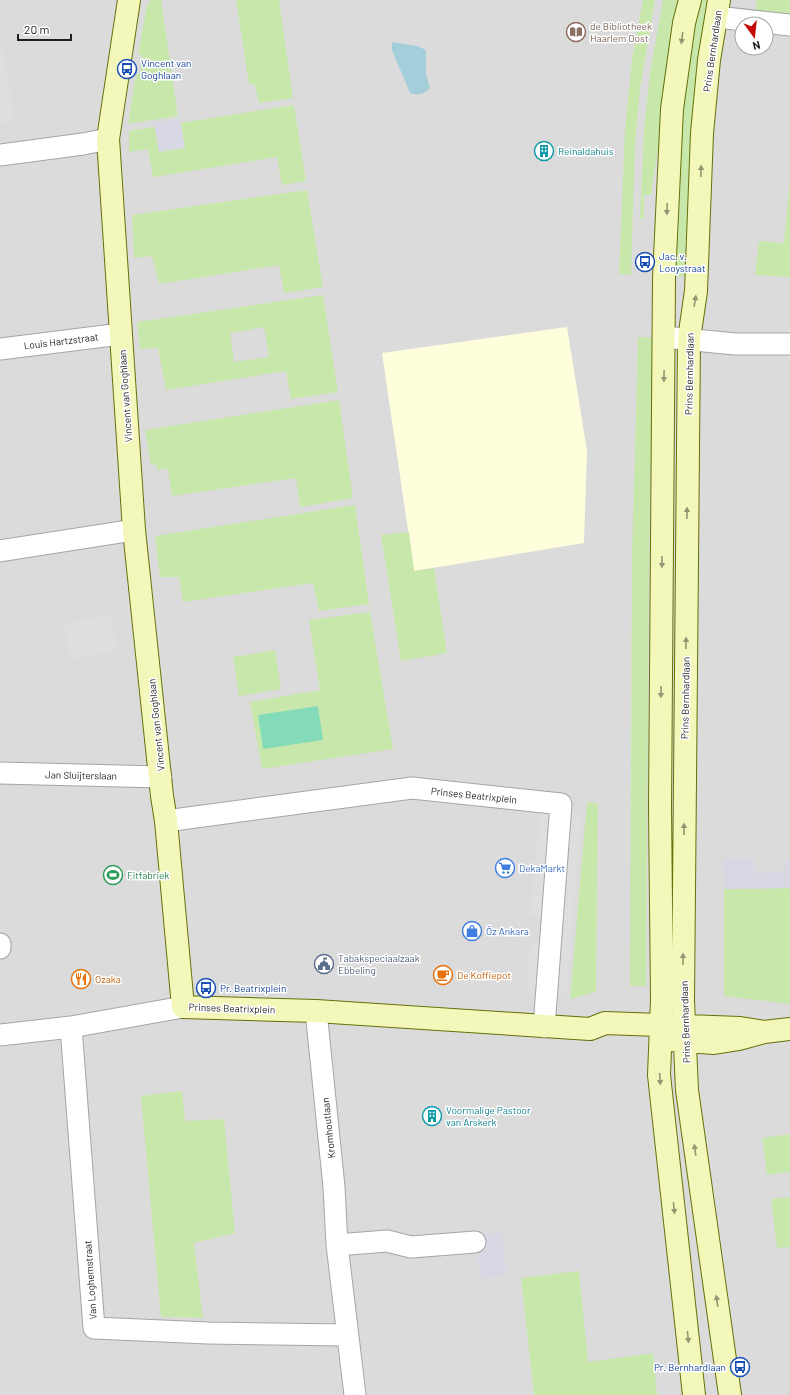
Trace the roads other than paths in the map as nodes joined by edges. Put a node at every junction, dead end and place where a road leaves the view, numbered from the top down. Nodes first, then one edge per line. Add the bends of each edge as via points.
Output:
1 (129, 0) edge
2 (690, 0) edge
3 (717, 9) edge
4 (790, 25) edge
5 (108, 138) junction
6 (0, 155) edge
7 (121, 334) junction
8 (664, 337) junction
9 (689, 339) junction
10 (790, 344) edge
11 (0, 349) edge
12 (134, 530) junction
13 (0, 551) edge
14 (0, 773) edge
15 (161, 777) junction
16 (166, 822) junction
17 (0, 944) edge
18 (0, 948) edge
19 (183, 1007) junction
20 (316, 1010) junction
21 (71, 1027) junction
22 (544, 1027) junction
23 (590, 1029) junction
24 (790, 1029) edge
25 (661, 1032) junction
26 (685, 1034) junction
27 (0, 1035) edge
28 (476, 1242) dead end
29 (336, 1245) junction
30 (346, 1335) junction
31 (355, 1395) edge
32 (694, 1395) edge
33 (730, 1395) edge

1 - 5 main road, Vincent van Goghlaan
2 -> 8 main road via 684,23 672,109
3 - 4 street
9 -> 3 main road, Prins Bernhardlaan via 696,290 702,133
5 - 6 street via 84,144
5 - 7 main road, Vincent van Goghlaan
7 - 11 street, Louis Hartzstraat
7 - 12 main road, Vincent van Goghlaan
8 - 9 street
8 -> 25 main road
9 - 10 street via 735,344
26 -> 9 main road, Prins Bernhardlaan via 684,810
12 - 13 street
12 - 15 main road, Vincent van Goghlaan
14 - 15 street, Jan Sluijterslaan
15 - 16 main road, Prinses Beatrixplein
16 - 19 main road, Prinses Beatrixplein
16 - 22 street, Prinses Beatrixplein via 412,788 561,804
17 - 18 street
19 - 20 main road, Prinses Beatrixplein
19 - 21 street, Prinses Beatrixplein
20 - 22 main road, Prinses Beatrixplein
20 - 29 street, Kromhoutlaan via 334,1187
21 - 27 street, Prinses Beatrixplein
21 - 30 street, Van Loghemstraat via 94,1328
22 - 23 main road, Prinses Beatrixplein
23 - 25 main road, Prinses Beatrixplein via 605,1023
23 - 25 main road, Prinses Beatrixplein via 602,1037 626,1038
24 - 26 main road via 764,1032 740,1028
25 - 26 main road
25 -> 32 main road via 659,1075
33 -> 26 main road, Prins Bernhardlaan via 687,1090
28 - 29 street via 411,1247 387,1241
29 - 30 street, Kromhoutlaan
30 - 31 street, Kromhoutlaan

